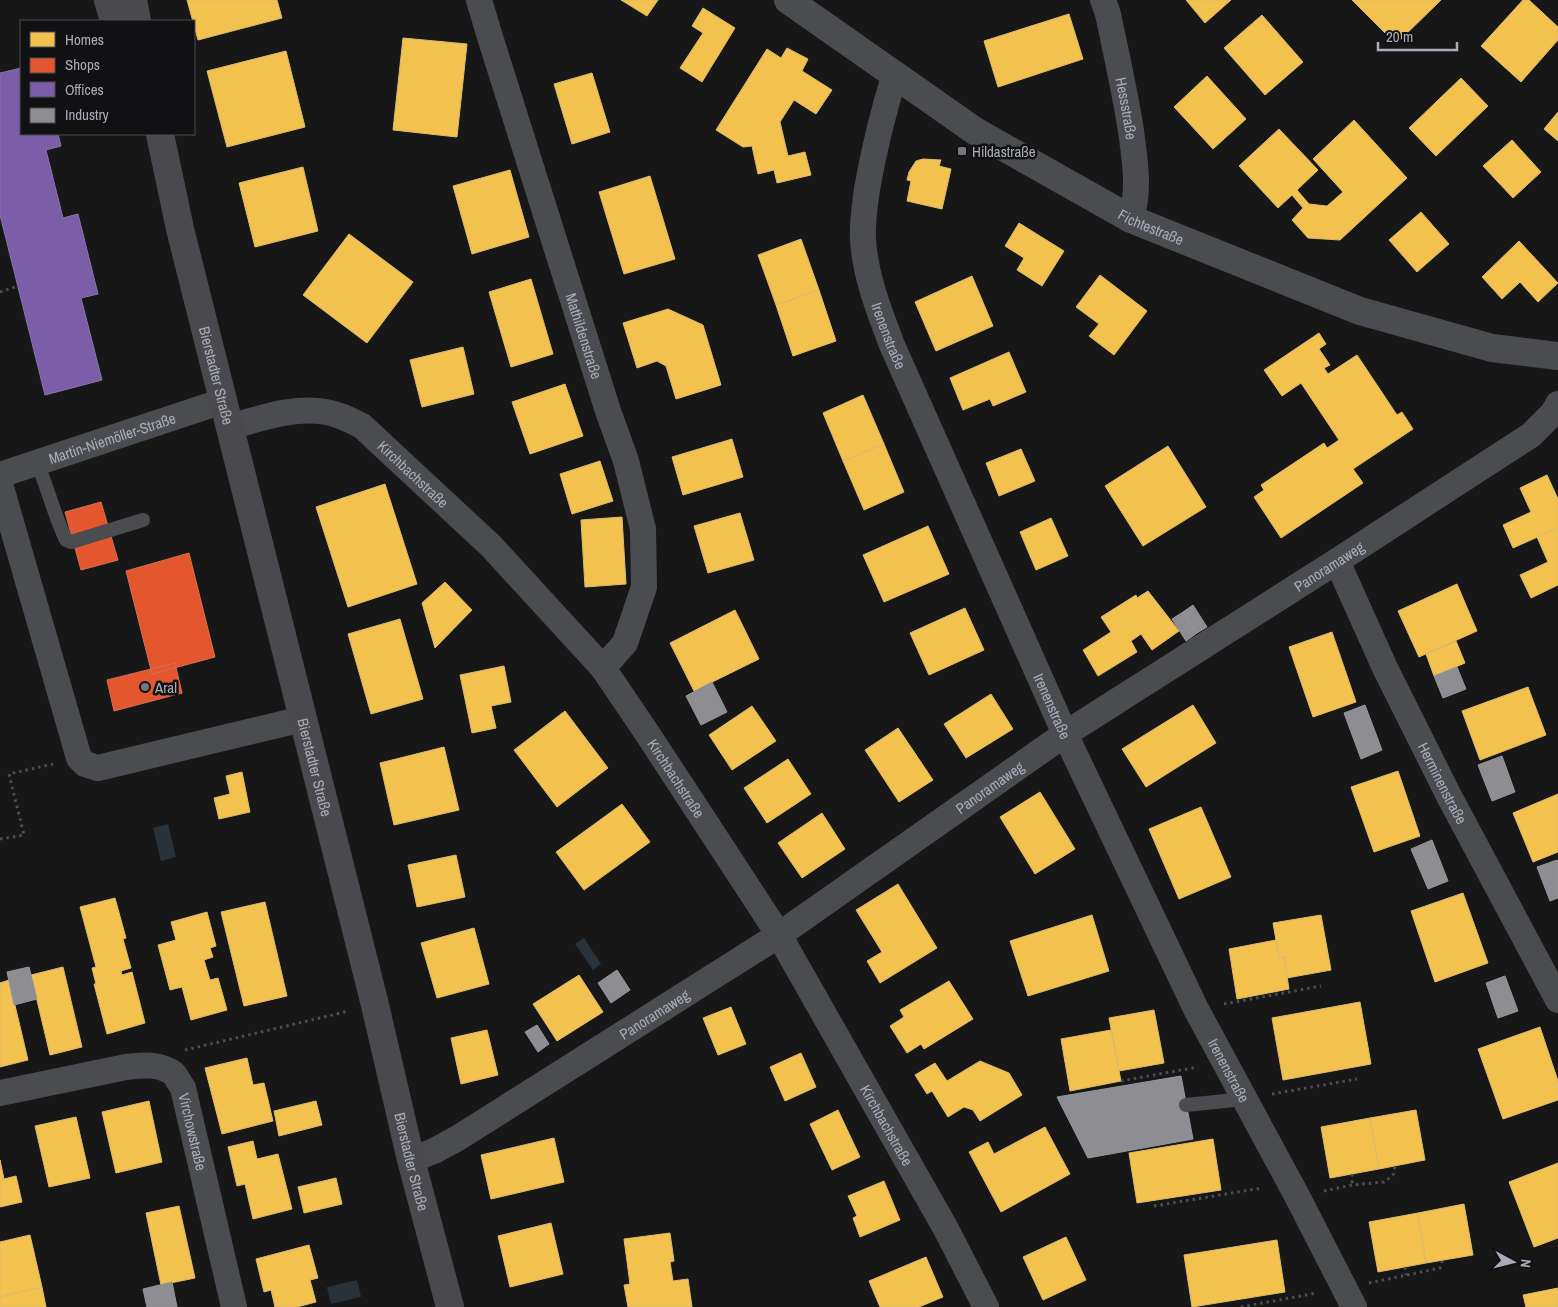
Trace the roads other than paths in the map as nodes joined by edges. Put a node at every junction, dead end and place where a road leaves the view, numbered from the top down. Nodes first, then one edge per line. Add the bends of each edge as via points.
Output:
1 (108, 0) edge
2 (133, 0) edge
3 (479, 0) edge
4 (1103, 0) edge
5 (803, 4) edge
6 (114, 20) edge
7 (137, 20) edge
8 (895, 74) junction
9 (150, 135) edge
10 (160, 135) edge
11 (1131, 219) junction
12 (180, 229) junction
13 (1558, 356) edge
14 (1558, 404) edge
15 (226, 414) junction
16 (37, 463) junction
17 (0, 475) edge
18 (0, 484) edge
19 (143, 520) dead end
20 (1337, 561) junction
21 (603, 668) junction
22 (303, 719) junction
23 (1065, 734) junction
24 (779, 935) junction
25 (1558, 1000) edge
26 (0, 1093) edge
27 (1244, 1099) junction
28 (1186, 1105) dead end
29 (411, 1160) junction
30 (234, 1307) edge
31 (450, 1307) edge
32 (986, 1307) edge
33 (1354, 1307) edge

1 - 6 main road
2 - 7 main road
3 - 21 street, Mathildenstraße via 626,461 643,529 644,587 625,644
4 - 11 street, Hessstraße via 1126,100 1137,175
5 - 8 street, Fichtestraße
8 - 11 street, Fichtestraße via 976,131
8 - 23 street, Irenenstraße via 882,117 864,207 862,237 872,292 892,345
9 - 12 main road, Bierstadter Straße
10 - 12 main road, Bierstadter Straße
11 - 13 street, Fichtestraße via 1360,311 1492,348
12 - 15 main road, Bierstadter Straße
14 - 20 street, Panoramaweg via 1531,435
15 - 16 street, Martin-Niemöller-Straße
15 - 21 street, Kirchbachstraße via 278,414 308,410 344,417 362,426 491,546
15 - 22 main road, Bierstadter Straße
16 - 17 street, Martin-Niemöller-Straße
16 - 19 lane via 66,540 71,542
18 - 22 street via 79,758 85,764 98,768
20 - 23 street, Panoramaweg
20 - 25 street, Herminenstraße via 1385,668 1449,796
21 - 24 street, Kirchbachstraße
22 - 29 main road, Bierstadter Straße
23 - 24 street, Panoramaweg
23 - 27 street, Irenenstraße via 1196,1009
24 - 29 street, Panoramaweg via 458,1138
24 - 32 street, Kirchbachstraße via 946,1229
26 - 30 street, Virchowstraße via 142,1065 159,1066 174,1075 182,1088
27 - 28 lane
27 - 33 street, Irenenstraße
29 - 31 main road, Bierstadter Straße

